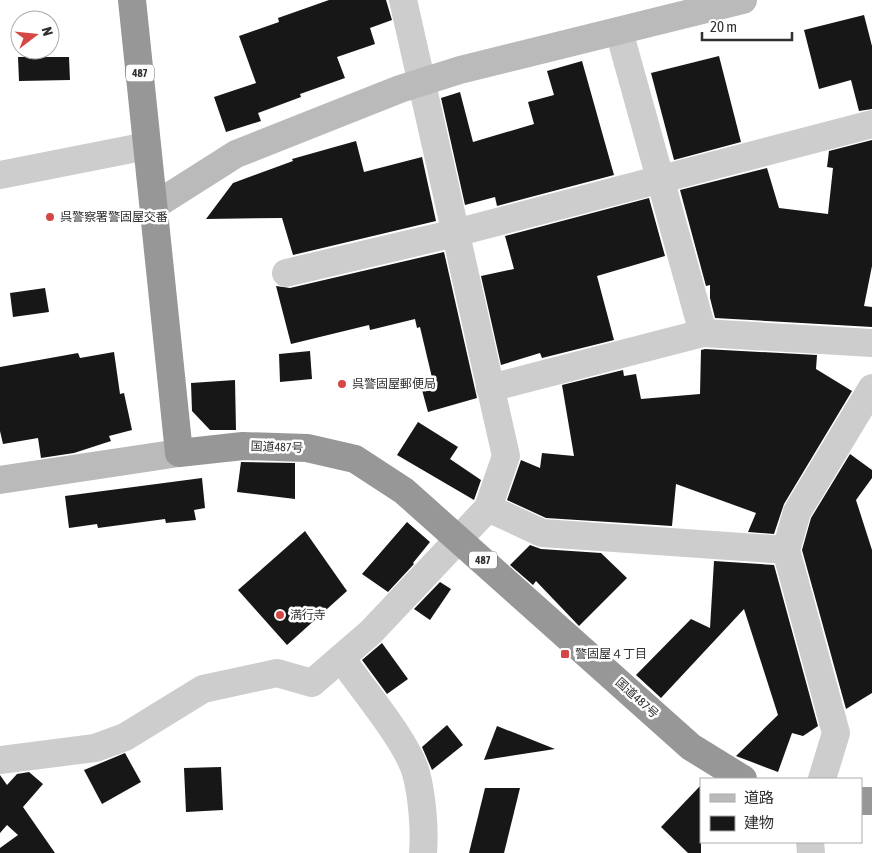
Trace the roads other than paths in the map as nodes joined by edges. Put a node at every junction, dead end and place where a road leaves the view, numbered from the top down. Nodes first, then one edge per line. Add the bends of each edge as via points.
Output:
1 (132, 0) edge
2 (404, 0) edge
3 (743, 0) edge
4 (619, 31) junction
5 (420, 82) junction
6 (872, 124) edge
7 (147, 146) junction
8 (0, 175) edge
9 (660, 180) junction
10 (154, 206) junction
11 (455, 233) junction
12 (286, 273) dead end
13 (702, 334) junction
14 (872, 343) edge
15 (490, 388) junction
16 (872, 388) edge
17 (179, 454) junction
18 (0, 480) edge
19 (488, 508) junction
20 (458, 538) junction
21 (786, 550) junction
22 (341, 658) junction
23 (0, 760) edge
24 (741, 778) edge
25 (822, 778) edge
26 (424, 853) edge

1 - 7 highway, 487
2 - 5 street
3 - 4 street
4 - 5 street
4 - 9 street
5 - 10 street via 236,154
5 - 11 street
6 - 9 street
7 - 8 street
7 - 10 highway, 487
9 - 11 street
9 - 13 street
10 - 17 highway, 487
11 - 12 street
11 - 15 street
13 - 14 street
13 - 15 street
15 - 19 street via 506,456
16 - 21 street via 797,512
17 - 18 street
17 - 20 highway, 国道487号 / 487 via 243,446 307,448 354,459 404,491
19 - 20 street
19 - 21 street via 542,532
20 - 22 street via 371,632
20 - 24 highway, 国道487号 / 487 via 691,747
21 - 25 street via 836,733
22 - 23 street via 312,683 277,673 203,689 125,737 95,748
22 - 26 street via 403,747 416,773

